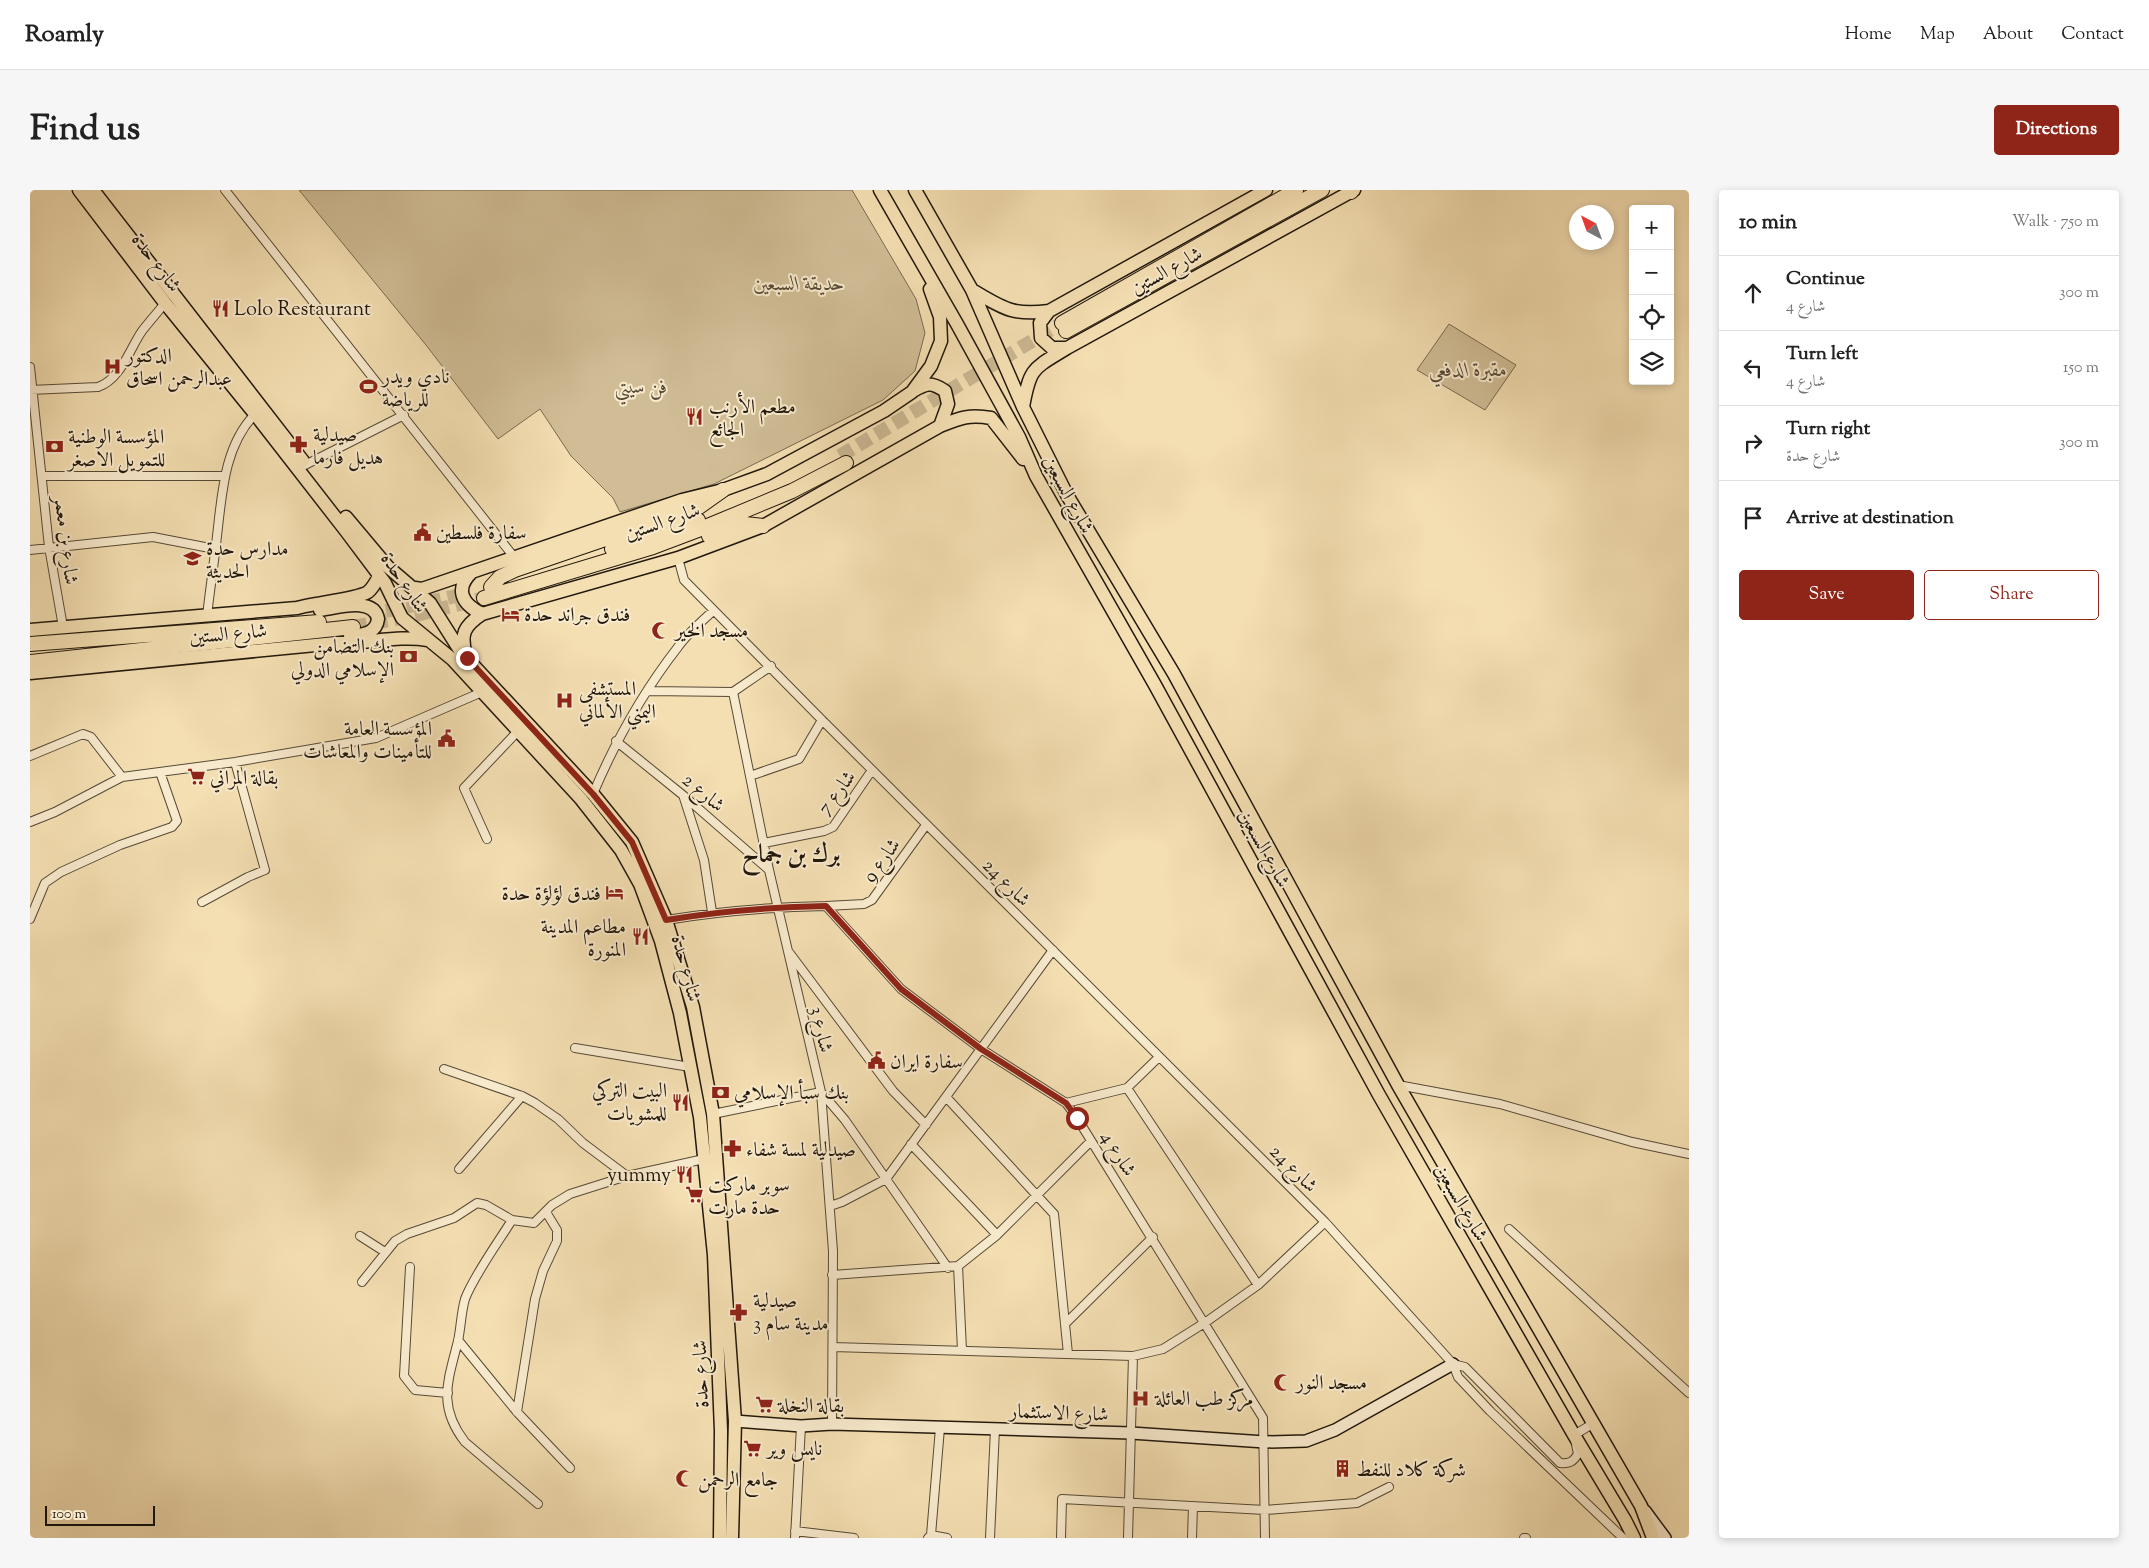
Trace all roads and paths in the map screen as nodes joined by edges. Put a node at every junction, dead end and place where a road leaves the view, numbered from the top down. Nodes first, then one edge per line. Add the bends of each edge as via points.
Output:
1 (79, 190) edge
2 (93, 190) edge
3 (225, 190) edge
4 (880, 190) edge
5 (915, 190) edge
6 (1266, 190) edge
7 (1296, 190) edge
8 (1322, 190) edge
9 (1352, 191) edge
10 (919, 258) junction
11 (972, 290) junction
12 (165, 304) junction
13 (1049, 311) junction
14 (1067, 348) junction
15 (30, 367) edge
16 (31, 390) edge
17 (912, 392) junction
18 (1023, 407) junction
19 (255, 414) junction
20 (404, 415) junction
21 (940, 426) junction
22 (843, 459) tunnel mouth
23 (305, 465) junction
24 (43, 476) junction
25 (224, 476) junction
26 (1036, 476) junction
27 (723, 490) junction
28 (763, 526) junction
29 (49, 547) junction
30 (215, 548) junction
31 (30, 550) edge
32 (514, 557) junction
33 (678, 558) junction
34 (472, 572) junction
35 (379, 576) junction
36 (415, 588) junction
37 (488, 592) junction
38 (297, 608) junction
39 (713, 611) junction
40 (482, 614) junction
41 (207, 616) junction
42 (63, 627) junction
43 (30, 630) edge
44 (1154, 639) junction
45 (430, 641) junction
46 (336, 643) junction
47 (30, 644) edge
48 (1134, 650) junction
49 (467, 658) junction
50 (57, 659) junction
51 (30, 662) edge
52 (107, 664) junction
53 (771, 666) junction
54 (30, 673) edge
55 (1174, 674) junction
56 (1154, 685) junction
57 (648, 691) junction
58 (482, 692) junction
59 (733, 692) junction
60 (822, 720) junction
61 (519, 730) junction
62 (616, 741) junction
63 (30, 756) edge
64 (234, 762) junction
65 (872, 770) junction
66 (160, 772) junction
67 (750, 776) junction
68 (122, 777) junction
69 (593, 794) junction
70 (684, 796) junction
71 (30, 822) edge
72 (926, 824) junction
73 (610, 825) junction
74 (487, 839) dead end
75 (764, 843) junction
76 (769, 870) junction
77 (202, 902) dead end
78 (777, 906) junction
79 (826, 906) junction
80 (712, 912) junction
81 (30, 919) edge
82 (666, 920) junction
83 (786, 948) junction
84 (1052, 950) junction
85 (575, 1048) dead end
86 (981, 1049) junction
87 (1159, 1057) junction
88 (690, 1067) junction
89 (444, 1069) dead end
90 (1398, 1084) junction
91 (1127, 1088) junction
92 (820, 1092) junction
93 (522, 1096) junction
94 (947, 1098) junction
95 (1066, 1103) junction
96 (713, 1114) junction
97 (926, 1125) junction
98 (1091, 1141) junction
99 (911, 1144) junction
100 (1689, 1154) edge
101 (704, 1159) junction
102 (459, 1169) dead end
103 (628, 1176) junction
104 (886, 1179) junction
105 (1038, 1194) junction
106 (830, 1206) junction
107 (546, 1212) junction
108 (512, 1220) junction
109 (1325, 1222) junction
110 (1509, 1229) dead end
111 (997, 1234) junction
112 (360, 1236) dead end
113 (1153, 1237) junction
114 (385, 1252) junction
115 (958, 1266) junction
116 (410, 1267) dead end
117 (948, 1268) junction
118 (832, 1275) junction
119 (362, 1282) dead end
120 (1258, 1285) junction
121 (1206, 1322) junction
122 (1065, 1324) junction
123 (458, 1340) junction
124 (833, 1347) junction
125 (962, 1350) junction
126 (1068, 1354) junction
127 (1133, 1356) junction
128 (1453, 1364) junction
129 (448, 1393) junction
130 (1689, 1393) edge
131 (1501, 1403) junction
132 (1490, 1411) junction
133 (518, 1412) junction
134 (735, 1422) junction
135 (1594, 1423) junction
136 (832, 1424) junction
137 (801, 1426) junction
138 (940, 1428) junction
139 (995, 1429) junction
140 (1130, 1433) junction
141 (1574, 1435) junction
142 (1265, 1442) junction
143 (570, 1468) dead end
144 (1389, 1486) dead end
145 (1128, 1503) junction
146 (538, 1504) dead end
147 (1193, 1506) junction
148 (1641, 1506) junction
149 (1265, 1510) junction
150 (795, 1534) edge
151 (930, 1536) edge
152 (720, 1538) edge
153 (732, 1538) edge
154 (854, 1538) edge
155 (947, 1538) edge
156 (990, 1538) edge
157 (1061, 1538) edge
158 (1128, 1538) edge
159 (1192, 1538) edge
160 (1265, 1538) edge
161 (1623, 1538) edge
162 (1634, 1538) edge
163 (1653, 1538) edge
164 (1665, 1538) edge

1 - 12 main road, شارع حدة
2 - 23 main road, شارع حدة
3 - 20 street
4 - 10 main road, شارع السبعين
5 - 11 main road, شارع السبعين
6 - 13 main road, شارع الستين
7 - 8 highway, شارع الستين via 1064,327
9 - 14 main road, شارع الستين
10 - 17 main road via 940,317 941,341 931,366
10 - 26 main road, شارع السبعين via 1019,437
11 - 13 main road, شارع الستين via 1010,311 1029,314
11 - 18 main road, شارع السبعين
12 - 16 street via 142,331 107,384
12 - 19 main road, شارع حدة
13 - 14 main road via 1040,322 1041,338 1052,348
14 - 18 main road, شارع الستين via 1032,373
15 - 16 street, شارع بن معمر
16 - 24 street, شارع بن معمر
17 - 21 main road via 934,384 945,391 948,404
17 - 27 main road via 789,464
18 - 44 main road, شارع السبعين via 1067,495
19 - 25 street via 234,447
19 - 35 main road, شارع حدة
20 - 23 street
20 - 32 street
21 - 26 main road via 962,417 991,418
21 - 28 main road
22 - 37 highway, شارع الستين via 735,506
23 - 36 main road, شارع حدة via 388,567
24 - 25 street
24 - 29 street, شارع بن معمر
25 - 30 street
26 - 48 main road, شارع السبعين
27 - 32 main road via 682,500
27 - 37 highway via 699,507 500,576
28 - 33 main road
28 - 37 highway via 745,524 734,527 518,596
29 - 30 street via 153,537
29 - 31 street
29 - 42 street, شارع بن معمر
30 - 41 street
32 - 34 main road
33 - 39 street, شارع 24 via 684,580
33 - 40 main road
34 - 36 main road via 422,589
34 - 40 main road via 462,586 462,595 466,604
35 - 38 main road, شارع الستين via 374,586 362,595
35 - 45 main road, شارع حدة via 402,618
36 - 49 main road, شارع حدة via 430,602
38 - 41 main road, شارع الستين
38 - 46 main road via 314,611 360,605 375,611 378,619 375,629
39 - 53 street, شارع 24
39 - 57 street via 678,645
40 - 49 main road via 470,622 463,633
41 - 42 main road, شارع الستين
42 - 43 main road, شارع الستين
44 - 48 main road via 1148,652
44 - 55 main road, شارع السبعين
45 - 46 main road, شارع الستين via 414,638
45 - 58 main road, شارع حدة via 452,659
46 - 52 main road, شارع الستين
47 - 50 highway, شارع الستين via 353,623
48 - 56 main road, شارع السبعين
49 - 69 main road, شارع حدة
50 - 51 highway, شارع الستين
50 - 52 highway
52 - 54 main road, شارع الستين
53 - 59 street
53 - 60 street, شارع 24
55 - 56 main road via 1160,673
55 - 90 main road, شارع السبعين
56 - 141 main road, شارع السبعين via 1379,1094
57 - 59 street
57 - 62 street
58 - 61 main road, شارع حدة
58 - 64 street via 376,738
59 - 67 street, شارع 3
60 - 65 street, شارع 24
60 - 67 street via 799,759
61 - 73 main road, شارع حدة
61 - 74 street via 464,788
62 - 69 street
62 - 70 street, شارع 2
63 - 68 street via 83,734 91,737
64 - 66 street
64 - 77 street via 265,870
65 - 72 street, شارع 24
65 - 75 street, شارع 7 via 832,827
66 - 68 street
66 - 81 street via 177,821 175,824 61,872 45,883
67 - 75 street, شارع 3
68 - 71 street
69 - 73 main road, شارع حدة
70 - 76 street, شارع 2
70 - 80 street via 704,860
72 - 79 street, شارع 9 via 872,900 864,904
72 - 84 street, شارع 24
73 - 82 main road, شارع حدة via 632,842
73 - 88 main road, شارع حدة via 655,920 680,1013
75 - 76 street, شارع 3
76 - 78 street, شارع 3
78 - 79 street
78 - 80 street
78 - 83 street, شارع 3
79 - 86 street, شارع 4 via 901,989
80 - 82 street
82 - 96 main road, شارع حدة via 693,1007
83 - 92 street, شارع 3
83 - 97 street via 893,1091
84 - 86 street
84 - 87 street, شارع 24
85 - 88 street
86 - 94 street
86 - 95 street, شارع 4
87 - 91 street
87 - 109 street, شارع 24
88 - 101 main road, شارع حدة
89 - 93 street
90 - 100 street via 1500,1104 1632,1142
90 - 135 main road, شارع السبعين
91 - 95 street
91 - 120 street
92 - 96 street
92 - 104 street via 845,1120
92 - 106 street, شارع 3
93 - 102 street
93 - 103 street via 558,1119
94 - 97 street
94 - 105 street
95 - 98 street, شارع 4
96 - 134 main road, شارع حدة
97 - 99 street
98 - 105 street
98 - 113 street, شارع 4
99 - 104 street
99 - 111 street
101 - 103 street
101 - 152 main road, شارع حدة via 714,1255 721,1430
103 - 107 street via 570,1194
104 - 106 street
104 - 117 street
105 - 111 street
105 - 122 street via 1054,1214
106 - 118 street, شارع 3
107 - 108 street via 534,1222
107 - 133 street via 557,1230 557,1240 535,1299
108 - 114 street via 476,1203 454,1218 407,1234
108 - 123 street via 466,1299
109 - 120 street
109 - 128 street, شارع 24
110 - 130 street
111 - 115 street
112 - 114 street
113 - 121 street, شارع 4
113 - 122 street
114 - 119 street
115 - 117 street
115 - 125 street
116 - 129 street via 404,1376 415,1390
117 - 118 street
118 - 124 street, شارع 3
120 - 121 street
121 - 127 street via 1163,1348
121 - 142 street, شارع 4 via 1263,1418
122 - 126 street
123 - 129 street via 448,1378
123 - 133 street
124 - 125 street
124 - 136 street, شارع 3
125 - 126 street
126 - 127 street
127 - 140 street
128 - 131 street via 1465,1367
128 - 132 street via 1458,1377
128 - 142 street, شارع الاستثمار via 1335,1430 1306,1441
129 - 146 street via 447,1408 455,1430
131 - 132 street
131 - 141 street via 1560,1463 1574,1461 1578,1454
132 - 161 street
133 - 143 street
134 - 137 street, شارع الاستثمار
134 - 153 main road, شارع حدة
135 - 141 street
135 - 148 main road, شارع السبعين
136 - 137 street, شارع الاستثمار
136 - 138 street, شارع الاستثمار
137 - 150 street
138 - 139 street, شارع الاستثمار
138 - 151 street
139 - 140 street, شارع الاستثمار
139 - 156 street
140 - 142 street, شارع الاستثمار
140 - 145 street
141 - 162 main road, شارع السبعين
142 - 149 street, شارع 4
144 - 149 street via 1356,1503
145 - 147 street
145 - 157 street via 1062,1499
145 - 158 street
147 - 149 street
147 - 159 street
148 - 163 main road, شارع السبعين
148 - 164 street
149 - 160 street, شارع 4
150 - 154 street
151 - 155 street

